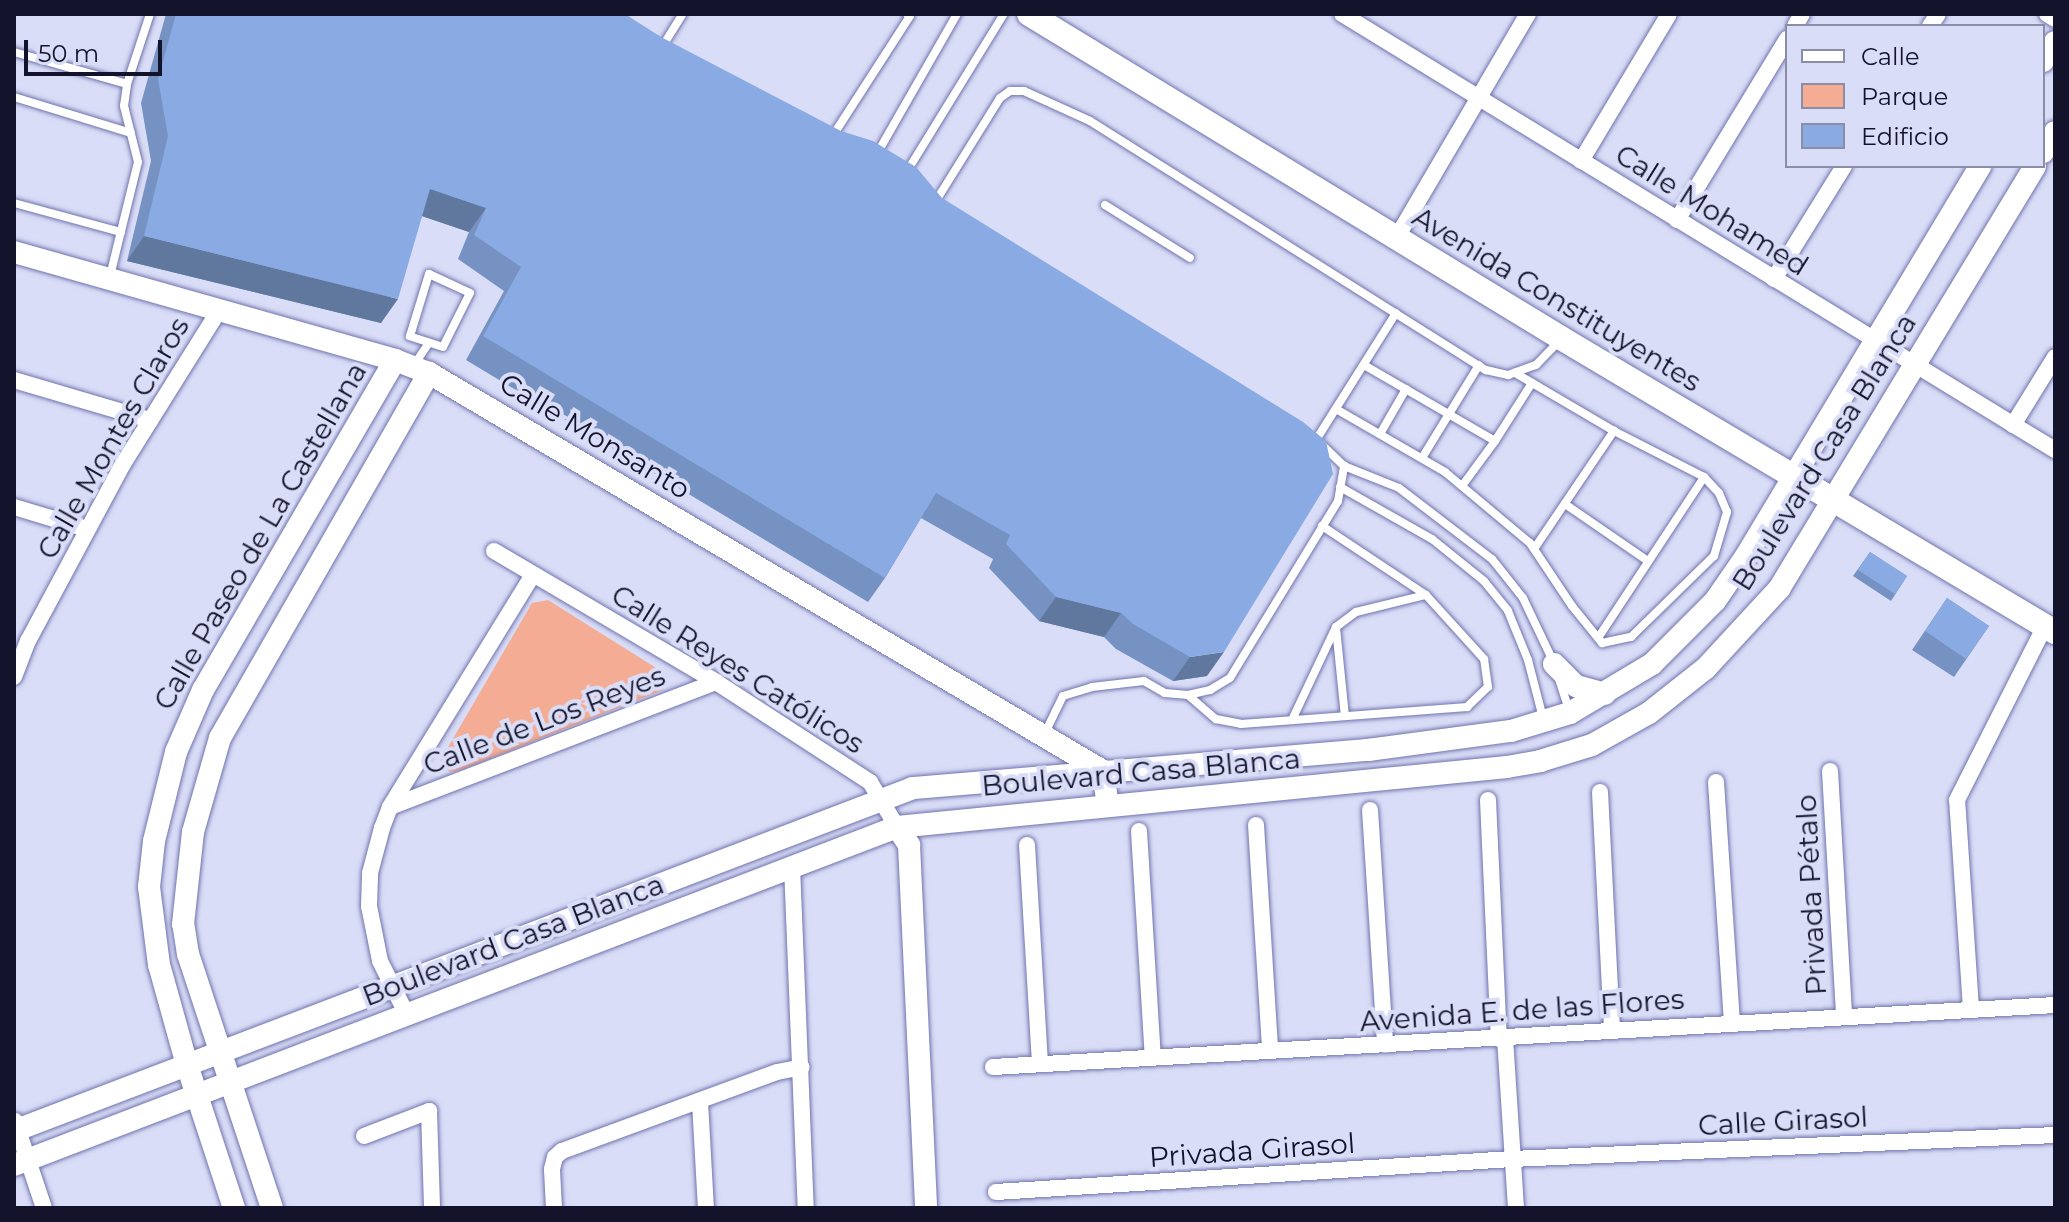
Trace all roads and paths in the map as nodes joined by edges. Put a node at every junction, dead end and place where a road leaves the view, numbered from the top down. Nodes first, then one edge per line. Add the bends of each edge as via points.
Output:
1 (150, 14) edge
2 (683, 14) edge
3 (907, 14) edge
4 (957, 14) edge
5 (1004, 14) edge
6 (1029, 14) edge
7 (1342, 14) edge
8 (1528, 14) edge
9 (1669, 14) edge
10 (2047, 14) edge
11 (1361, 19) edge
12 (2055, 19) edge
13 (649, 39) edge
14 (1785, 42) edge
15 (662, 47) junction
16 (14, 52) edge
17 (675, 55) edge
18 (127, 84) junction
19 (14, 97) edge
20 (1478, 97) junction
21 (819, 131) edge
22 (131, 133) junction
23 (831, 138) junction
24 (842, 143) edge
25 (864, 153) edge
26 (875, 159) junction
27 (1581, 161) junction
28 (885, 164) edge
29 (1843, 168) edge
30 (1979, 168) edge
31 (2034, 168) edge
32 (896, 169) edge
33 (931, 189) edge
34 (939, 196) junction
35 (14, 203) edge
36 (948, 205) edge
37 (1105, 205) dead end
38 (1677, 220) junction
39 (121, 232) junction
40 (1397, 237) junction
41 (14, 252) edge
42 (1190, 258) dead end
43 (109, 279) junction
44 (1774, 279) junction
45 (218, 312) junction
46 (1396, 313) junction
47 (1561, 338) junction
48 (1874, 341) junction
49 (429, 343) junction
50 (2055, 357) edge
51 (1914, 364) junction
52 (1364, 365) junction
53 (1479, 365) junction
54 (413, 366) junction
55 (1515, 373) junction
56 (14, 380) edge
57 (1532, 383) junction
58 (1406, 389) junction
59 (1336, 409) junction
60 (1449, 414) junction
61 (150, 420) junction
62 (2013, 425) junction
63 (1614, 431) junction
64 (1380, 434) junction
65 (1495, 441) junction
66 (2055, 450) edge
67 (1422, 458) junction
68 (1344, 466) junction
69 (1704, 477) junction
70 (1793, 477) junction
71 (1462, 486) junction
72 (1340, 487) junction
73 (1835, 502) junction
74 (1565, 504) junction
75 (14, 507) edge
76 (1322, 526) junction
77 (87, 529) junction
78 (1534, 549) junction
79 (494, 551) dead end
80 (1648, 561) junction
81 (533, 575) junction
82 (1426, 595) junction
83 (1336, 627) junction
84 (2050, 629) edge
85 (1598, 638) junction
86 (21, 639) edge
87 (1554, 664) junction
88 (14, 677) edge
89 (716, 682) junction
90 (1605, 694) junction
91 (1188, 695) junction
92 (1570, 713) junction
93 (1345, 716) junction
94 (1292, 720) junction
95 (1543, 722) junction
96 (1623, 729) junction
97 (1044, 736) junction
98 (1540, 761) junction
99 (1103, 771) junction
100 (1830, 771) dead end
101 (1716, 782) dead end
102 (1600, 792) dead end
103 (880, 799) junction
104 (1488, 800) dead end
105 (1108, 805) junction
106 (390, 807) junction
107 (1370, 810) dead end
108 (1256, 825) dead end
109 (897, 827) junction
110 (1139, 831) dead end
111 (1027, 845) dead end
112 (720, 862) junction
113 (792, 866) junction
114 (729, 890) junction
115 (393, 987) junction
116 (2055, 1005) edge
117 (1971, 1009) junction
118 (406, 1013) junction
119 (1844, 1016) junction
120 (1732, 1023) junction
121 (1612, 1030) junction
122 (1502, 1038) junction
123 (1385, 1045) junction
124 (1270, 1050) junction
125 (219, 1053) junction
126 (1153, 1057) junction
127 (1040, 1064) junction
128 (187, 1065) junction
129 (802, 1067) junction
130 (993, 1067) dead end
131 (230, 1081) junction
132 (196, 1094) junction
133 (700, 1102) junction
134 (15, 1127) edge
135 (2055, 1135) edge
136 (364, 1136) dead end
137 (1512, 1159) junction
138 (21, 1162) edge
139 (996, 1192) dead end
140 (44, 1208) edge
141 (234, 1208) edge
142 (272, 1208) edge
143 (432, 1208) edge
144 (554, 1208) edge
145 (706, 1208) edge
146 (806, 1208) edge
147 (926, 1208) edge
148 (1516, 1208) edge

1 - 18 lane
2 - 15 lane
3 - 23 lane
4 - 26 lane
5 - 32 lane via 910,176
6 - 40 main road, Avenida Constituyentes
7 - 11 street, Calle Mohamed
8 - 20 street
9 - 27 street
10 - 12 street
11 - 20 street, Calle Mohamed
13 - 15 lane
14 - 38 street
15 - 17 lane
16 - 18 lane
18 - 22 lane via 124,106
19 - 22 lane
20 - 27 street, Calle Mohamed
20 - 40 street
21 - 23 lane
22 - 39 lane via 138,162
23 - 24 lane
25 - 26 lane
26 - 28 lane
27 - 38 street, Calle Mohamed
29 - 44 street
30 - 48 street, Boulevard Casa Blanca
31 - 51 street, Boulevard Casa Blanca
33 - 34 lane
34 - 36 lane
34 - 46 lane via 1000,98 1024,91 1090,121
35 - 39 lane
37 - 42 lane
38 - 44 street, Calle Mohamed
39 - 43 lane
40 - 47 main road, Avenida Constituyentes
41 - 43 street, Calle Monsanto
43 - 45 street, Calle Monsanto
44 - 48 street, Calle Mohamed
45 - 54 street, Calle Monsanto
45 - 61 street, Calle Montes Claros
46 - 52 lane
46 - 53 lane
47 - 55 lane via 1536,365
47 - 70 main road, Avenida Constituyentes
48 - 51 street, Calle Mohamed
48 - 70 street, Boulevard Casa Blanca
49 - 49 lane via 410,336 429,274 470,293 443,347
49 - 54 lane
50 - 62 street
51 - 62 street, Calle Mohamed
51 - 73 street, Boulevard Casa Blanca
52 - 58 lane
52 - 59 lane
53 - 55 lane
53 - 60 lane
54 - 97 street, Calle Monsanto
54 - 125 street via 232,714 211,765 193,832 183,924
54 - 128 street, Calle Paseo de La Castellana via 203,690 176,752 154,841 149,887 154,941
55 - 57 lane
56 - 61 street
57 - 63 lane
57 - 65 lane
58 - 60 lane
58 - 64 lane
59 - 64 lane
59 - 68 lane via 1312,437
60 - 65 lane
60 - 67 lane
61 - 77 street, Calle Montes Claros
62 - 66 street, Calle Mohamed
63 - 69 lane
63 - 74 lane
64 - 67 lane
65 - 71 lane
67 - 71 lane
68 - 72 lane
68 - 87 lane via 1399,488 1492,559 1523,598
69 - 80 lane
69 - 85 lane via 1727,512 1714,556 1631,637 1602,643
70 - 73 main road, Avenida Constituyentes
70 - 90 street, Boulevard Casa Blanca via 1706,611 1652,664
71 - 78 lane
72 - 76 lane via 1338,501
72 - 95 lane via 1432,539 1484,581 1508,611 1528,660
73 - 84 main road, Avenida Constituyentes
73 - 96 street, Boulevard Casa Blanca via 1779,589 1729,648
74 - 78 lane
74 - 80 lane
75 - 77 street
76 - 82 lane
76 - 91 lane via 1230,678
77 - 86 street, Calle Montes Claros
78 - 85 lane
79 - 81 street, Calle Reyes Católicos
80 - 85 lane
81 - 89 street, Calle Reyes Católicos
81 - 106 street
82 - 83 lane via 1356,612
82 - 93 lane via 1484,659 1488,687 1467,707
83 - 93 lane
83 - 94 lane
84 - 117 street via 1957,800
86 - 88 street, Calle Montes Claros
87 - 90 street via 1576,686
87 - 92 lane
89 - 103 street, Calle Reyes Católicos via 870,782
89 - 106 street, Calle de Los Reyes
90 - 92 street, Boulevard Casa Blanca
91 - 94 lane via 1216,719 1241,724
91 - 97 lane via 1165,693 1144,681 1092,687 1063,696
92 - 95 street, Boulevard Casa Blanca
92 - 96 street via 1591,730
93 - 94 lane
95 - 98 street
95 - 99 street, Boulevard Casa Blanca via 1483,736 1368,750
96 - 98 street, Boulevard Casa Blanca
97 - 99 street, Calle Monsanto
98 - 105 street, Boulevard Casa Blanca
99 - 103 street, Boulevard Casa Blanca via 913,788
99 - 105 street
100 - 119 street, Privada Pétalo
101 - 120 street
102 - 121 street
103 - 109 street, Calle Reyes Católicos
103 - 112 street, Boulevard Casa Blanca
104 - 122 street
105 - 109 street, Boulevard Casa Blanca
106 - 115 street via 369,891 375,944
107 - 123 street
108 - 124 street
109 - 113 street, Boulevard Casa Blanca
109 - 147 street via 909,845
110 - 126 street
111 - 127 street
112 - 114 street
112 - 115 street, Boulevard Casa Blanca
113 - 114 street, Boulevard Casa Blanca
113 - 129 street
114 - 118 street, Boulevard Casa Blanca
115 - 118 street
115 - 125 street, Boulevard Casa Blanca
116 - 117 street, Avenida E. de las Flores
117 - 119 street, Avenida E. de las Flores
118 - 131 street, Boulevard Casa Blanca
119 - 120 street, Avenida E. de las Flores
120 - 121 street, Avenida E. de las Flores
121 - 122 street, Avenida E. de las Flores
122 - 123 street, Avenida E. de las Flores
122 - 137 street
123 - 124 street, Avenida E. de las Flores
124 - 126 street, Avenida E. de las Flores
125 - 128 street, Boulevard Casa Blanca
125 - 131 street
126 - 127 street, Avenida E. de las Flores
127 - 130 street, Avenida E. de las Flores
128 - 132 street, Calle Paseo de La Castellana
128 - 134 street, Boulevard Casa Blanca
129 - 133 street
129 - 146 street
131 - 132 street, Boulevard Casa Blanca
131 - 142 street
132 - 138 street, Boulevard Casa Blanca
132 - 141 street, Calle Paseo de La Castellana
133 - 144 street via 562,1151 555,1157
133 - 145 street
134 - 138 street
135 - 137 street, Calle Girasol
136 - 143 street via 429,1111
137 - 139 street, Privada Girasol
137 - 148 street
138 - 140 street

